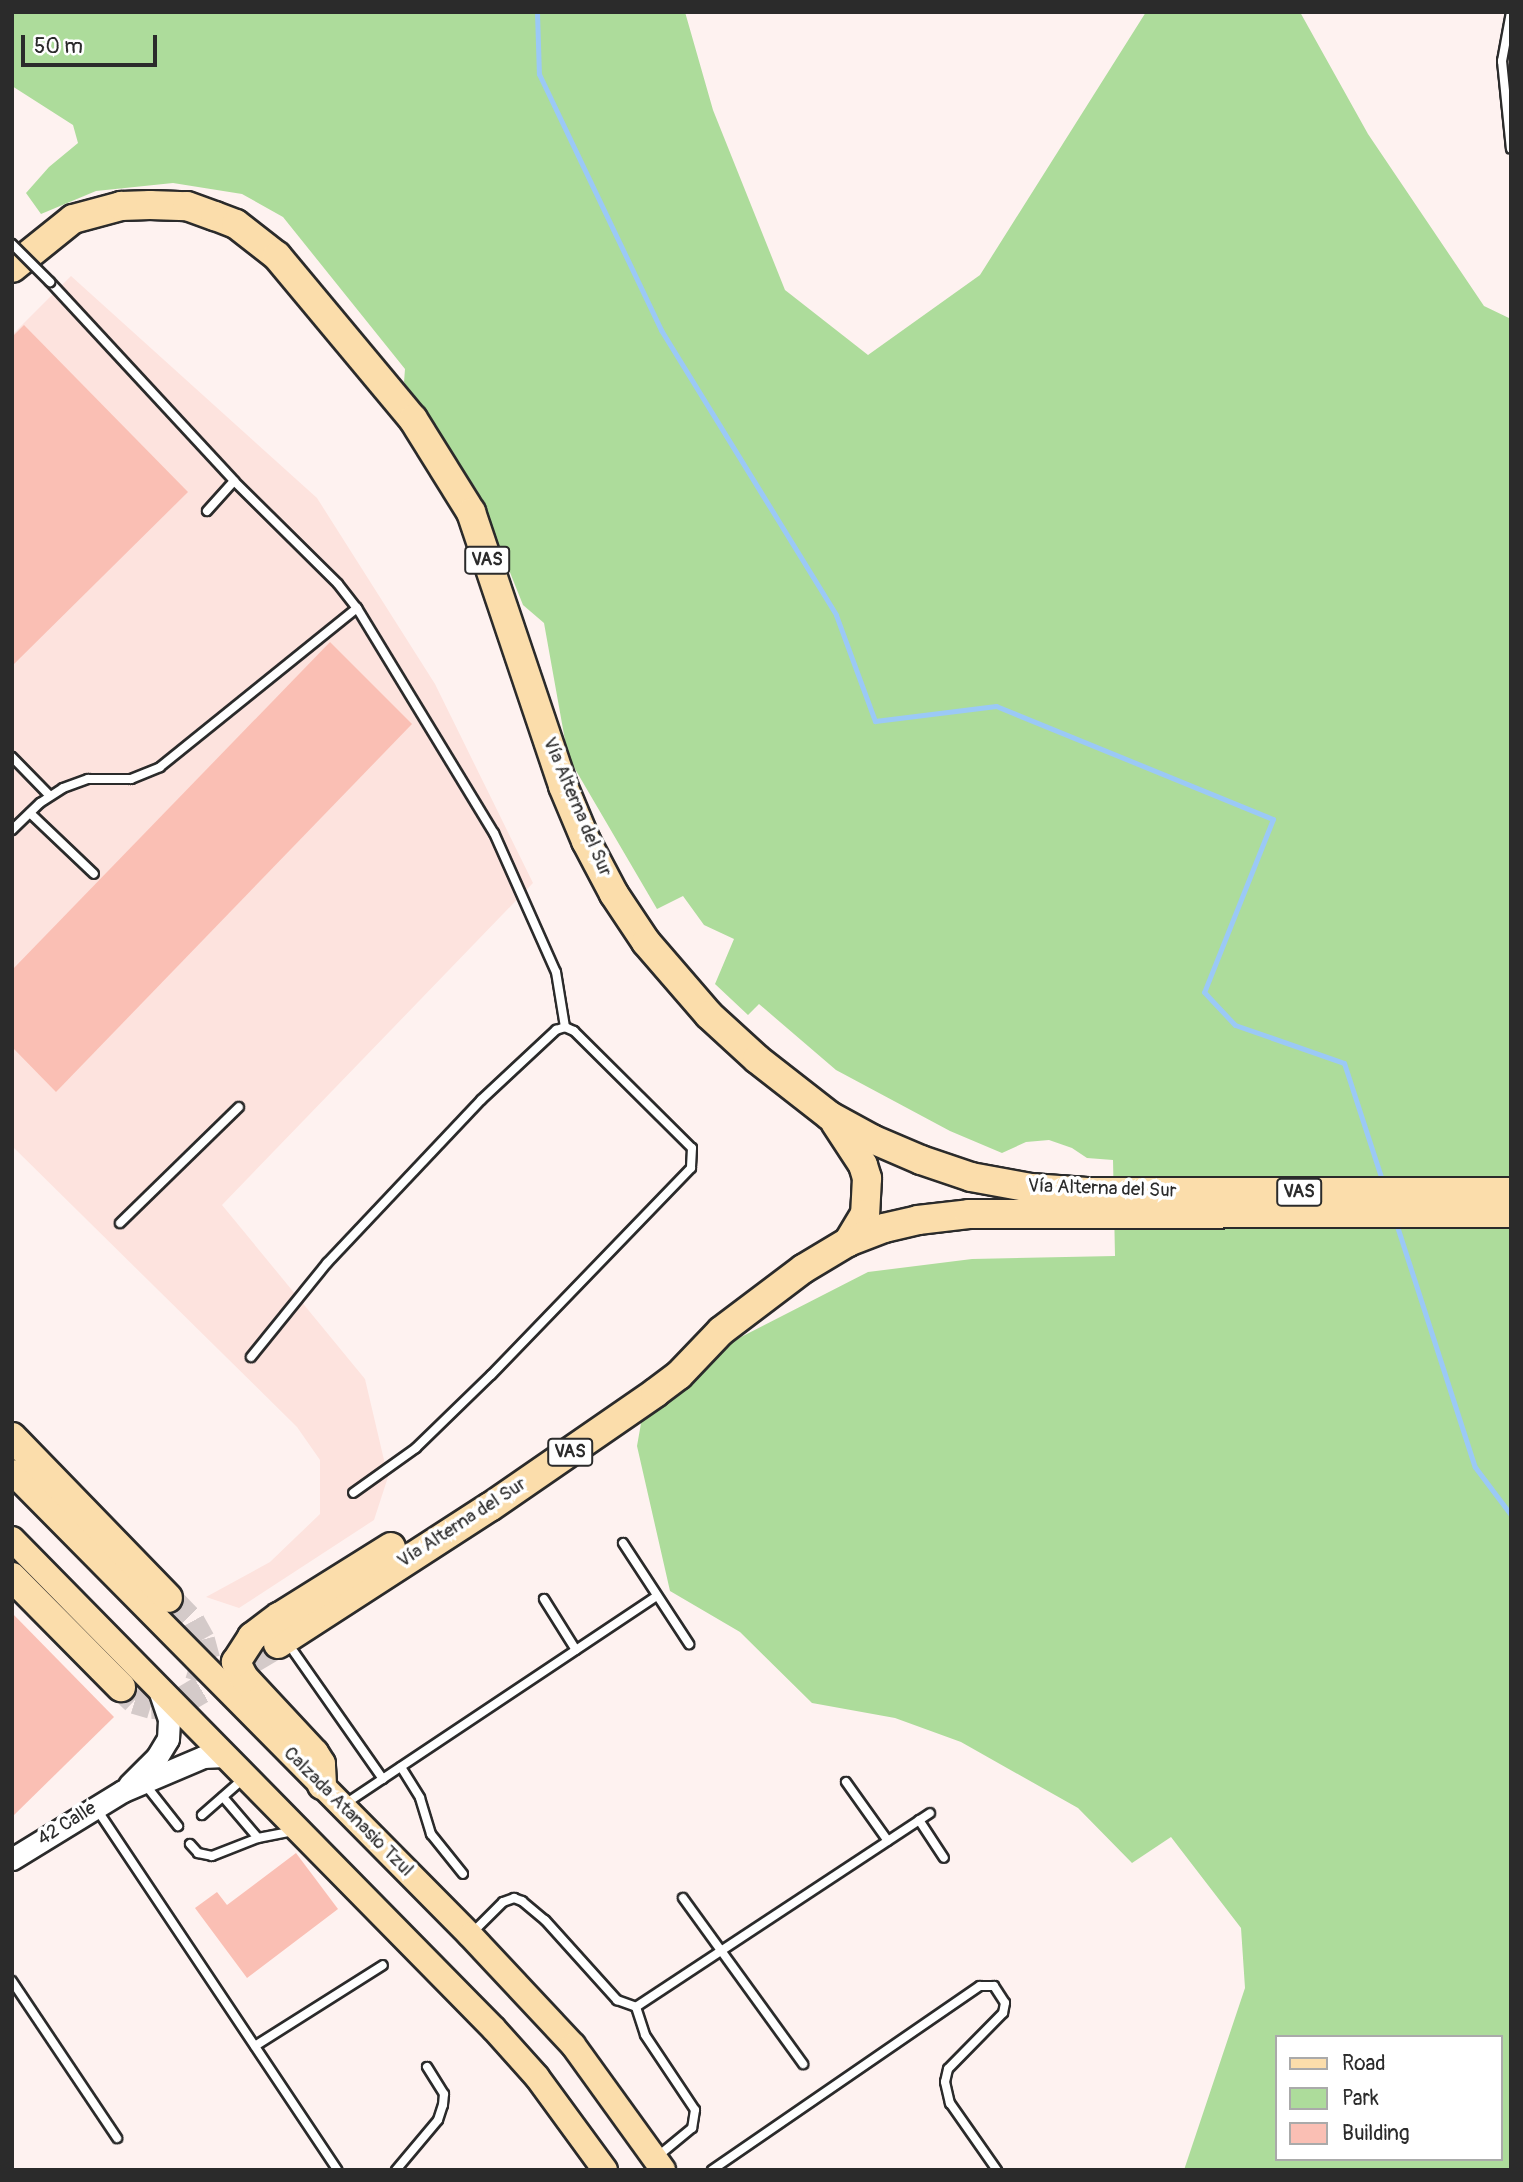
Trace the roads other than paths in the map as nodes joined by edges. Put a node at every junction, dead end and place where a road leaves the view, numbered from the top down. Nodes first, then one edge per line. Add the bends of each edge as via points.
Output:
1 (1511, 12) edge
2 (1511, 149) edge
3 (12, 244) edge
4 (12, 268) edge
5 (234, 481) junction
6 (207, 511) dead end
7 (357, 607) junction
8 (12, 757) edge
9 (50, 796) junction
10 (30, 813) junction
11 (12, 830) edge
12 (94, 874) dead end
13 (565, 1027) junction
14 (239, 1107) dead end
15 (830, 1116) junction
16 (1511, 1192) edge
17 (1089, 1203) junction
18 (1511, 1213) edge
19 (120, 1223) dead end
20 (848, 1242) junction
21 (721, 1331) junction
22 (251, 1357) dead end
23 (12, 1437) edge
24 (12, 1472) edge
25 (353, 1493) dead end
26 (12, 1539) edge
27 (623, 1543) dead end
28 (12, 1577) edge
29 (655, 1597) junction
30 (168, 1598) tunnel mouth
31 (544, 1599) dead end
32 (688, 1644) dead end
33 (286, 1648) joint
34 (576, 1650) junction
35 (121, 1687) tunnel mouth
36 (158, 1687) junction
37 (224, 1756) junction
38 (401, 1767) junction
39 (245, 1777) junction
40 (383, 1779) junction
41 (846, 1782) dead end
42 (144, 1783) junction
43 (322, 1785) junction
44 (123, 1791) junction
45 (223, 1797) junction
46 (343, 1805) junction
47 (95, 1807) junction
48 (930, 1813) dead end
49 (202, 1815) dead end
50 (919, 1820) junction
51 (177, 1826) dead end
52 (296, 1830) junction
53 (258, 1838) junction
54 (888, 1841) junction
55 (190, 1844) dead end
56 (944, 1858) dead end
57 (12, 1859) edge
58 (463, 1874) dead end
59 (683, 1898) dead end
60 (470, 1934) junction
61 (721, 1954) junction
62 (383, 1965) dead end
63 (12, 1981) edge
64 (636, 2007) junction
65 (255, 2046) junction
66 (803, 2064) dead end
67 (428, 2067) dead end
68 (117, 2138) dead end
69 (659, 2164) edge
70 (337, 2170) edge
71 (396, 2170) edge
72 (605, 2170) edge
73 (712, 2170) edge
74 (997, 2170) edge

1 - 2 lane via 1502,61
3 - 5 lane, bridge
4 - 15 highway, Vía Alterna del Sur / VAS via 73,219 130,206 187,206 236,224 277,256 413,419 471,512 563,786 614,894 646,942 709,1015
5 - 6 lane
5 - 7 lane
7 - 9 lane via 160,767 131,779 88,779
7 - 13 lane via 494,833 556,972
8 - 9 lane
9 - 10 lane
10 - 11 lane
10 - 12 lane
13 - 22 lane via 556,1030 481,1100 327,1263
13 - 25 lane via 692,1148 691,1168 425,1439
14 - 19 lane
15 - 17 highway, Vía Alterna del Sur / VAS via 872,1139 971,1177
15 - 20 highway via 867,1178 865,1214
16 - 17 highway, Vía Alterna del Sur / VAS
17 - 18 highway, Vía Alterna del Sur / VAS
17 - 20 highway, Vía Alterna del Sur / VAS via 918,1220
20 - 21 highway, Vía Alterna del Sur / VAS via 803,1269
21 - 33 highway, Vía Alterna del Sur / VAS via 655,1393
21 - 43 highway via 688,1347 465,1501 252,1637 236,1662 239,1671 314,1753 321,1764
23 - 30 highway
24 - 43 main road, Calzada Atanasio Tzul
26 - 36 main road
27 - 29 lane
28 - 35 highway
29 - 32 lane
29 - 34 lane
31 - 34 lane
33 - 40 lane
34 - 38 lane
36 - 37 main road
36 - 44 street, 42 Calle via 169,1719 168,1739
37 - 39 main road
37 - 42 street, 42 Calle via 203,1757
38 - 40 lane
38 - 58 lane via 420,1798 431,1834
39 - 45 lane
39 - 52 main road
40 - 46 lane
41 - 54 lane
42 - 44 street, 42 Calle
42 - 51 lane
43 - 46 main road, Calzada Atanasio Tzul
44 - 47 street, 42 Calle
45 - 49 lane
45 - 53 lane
46 - 60 main road, Calzada Atanasio Tzul
47 - 57 street, 42 Calle
47 - 65 lane
48 - 50 lane
50 - 54 lane
50 - 56 lane
52 - 53 lane
52 - 72 main road via 494,2029 537,2077
53 - 55 lane via 212,1856 198,1853
54 - 61 lane
59 - 61 lane
60 - 64 lane via 503,1902 522,1901 617,2000
60 - 69 main road, Calzada Atanasio Tzul via 573,2045
61 - 64 lane
61 - 66 lane
62 - 65 lane
63 - 68 lane
64 - 69 lane via 645,2035 695,2110 692,2128
65 - 70 lane
67 - 71 lane via 444,2094 443,2105 426,2137
73 - 74 lane via 980,1986 994,1986 1005,2003 1003,2013 947,2069 945,2082 950,2103

